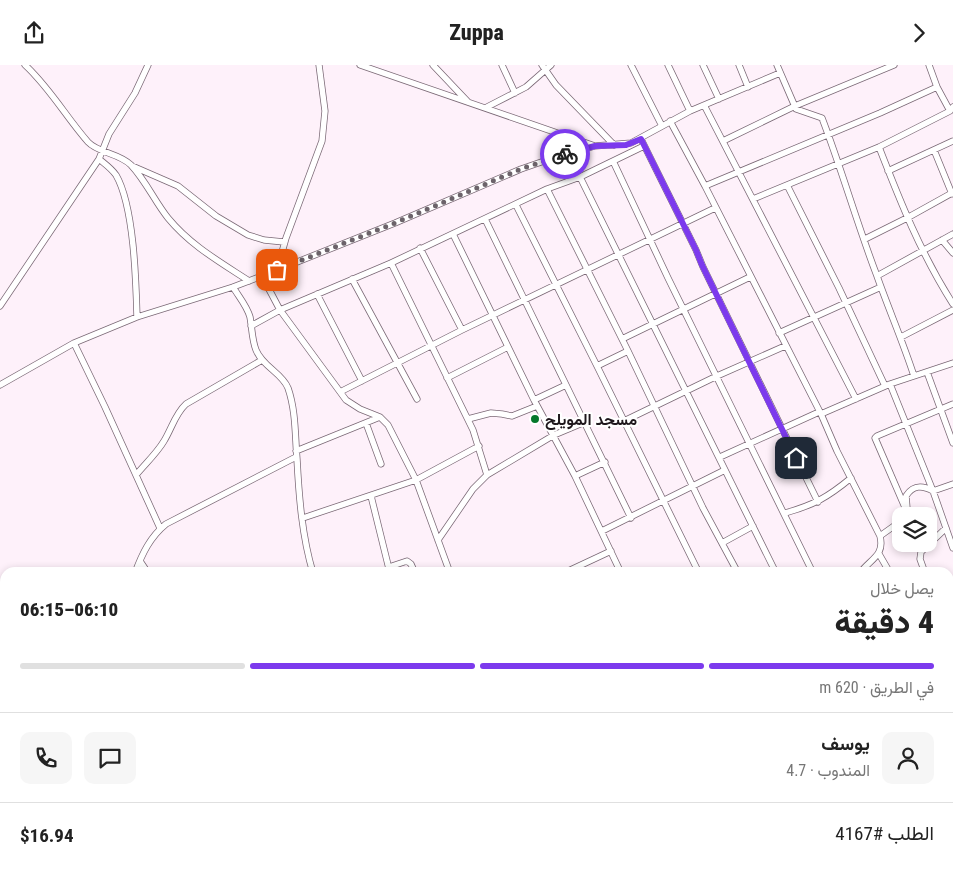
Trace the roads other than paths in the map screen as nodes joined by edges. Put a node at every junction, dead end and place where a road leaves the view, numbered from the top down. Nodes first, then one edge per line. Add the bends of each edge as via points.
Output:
1 (25, 65) edge
2 (148, 65) edge
3 (319, 65) edge
4 (360, 65) edge
5 (433, 65) edge
6 (502, 65) edge
7 (552, 65) edge
8 (631, 65) edge
9 (668, 65) edge
10 (704, 65) edge
11 (739, 65) edge
12 (777, 65) edge
13 (894, 65) edge
14 (929, 65) edge
15 (543, 67) edge
16 (780, 73) junction
17 (748, 87) junction
18 (937, 87) junction
19 (515, 93) junction
20 (719, 99) junction
21 (469, 103) junction
22 (704, 105) junction
23 (795, 106) junction
24 (487, 107) junction
25 (951, 109) edge
26 (690, 111) junction
27 (670, 121) junction
28 (662, 126) junction
29 (828, 135) junction
30 (641, 139) junction
31 (723, 141) junction
32 (953, 141) edge
33 (614, 145) junction
34 (595, 146) junction
35 (644, 146) junction
36 (879, 147) junction
37 (103, 150) junction
38 (934, 150) junction
39 (98, 159) junction
40 (613, 161) junction
41 (839, 163) junction
42 (130, 165) junction
43 (739, 171) junction
44 (888, 171) junction
45 (580, 177) junction
46 (787, 185) junction
47 (705, 186) junction
48 (547, 189) junction
49 (952, 194) edge
50 (753, 199) junction
51 (516, 205) junction
52 (715, 208) junction
53 (907, 218) junction
54 (485, 219) junction
55 (682, 224) junction
56 (453, 234) junction
57 (953, 234) edge
58 (865, 239) junction
59 (942, 240) junction
60 (651, 241) junction
61 (284, 242) junction
62 (420, 249) junction
63 (922, 251) junction
64 (953, 253) edge
65 (619, 256) junction
66 (391, 263) junction
67 (277, 270) junction
68 (587, 271) junction
69 (262, 276) junction
70 (877, 276) junction
71 (750, 277) junction
72 (352, 279) junction
73 (249, 281) junction
74 (556, 286) junction
75 (233, 287) junction
76 (881, 287) junction
77 (317, 293) junction
78 (716, 293) junction
79 (525, 301) junction
80 (846, 303) junction
81 (953, 304) edge
82 (0, 306) edge
83 (684, 309) junction
84 (280, 310) junction
85 (953, 310) edge
86 (137, 317) junction
87 (493, 317) junction
88 (814, 317) junction
89 (654, 323) junction
90 (251, 326) junction
91 (462, 330) junction
92 (779, 333) junction
93 (901, 337) junction
94 (622, 339) junction
95 (74, 343) junction
96 (431, 346) junction
97 (785, 346) junction
98 (508, 347) junction
99 (628, 351) junction
100 (262, 360) junction
101 (750, 362) junction
102 (953, 363) edge
103 (397, 364) junction
104 (598, 366) junction
105 (928, 372) junction
106 (717, 376) junction
107 (914, 376) junction
108 (447, 378) junction
109 (362, 381) junction
110 (0, 385) edge
111 (566, 385) junction
112 (888, 385) junction
113 (686, 391) junction
114 (340, 392) junction
115 (417, 399) dead end
116 (856, 399) junction
117 (536, 403) junction
118 (953, 404) edge
119 (655, 407) junction
120 (941, 408) junction
121 (820, 413) junction
122 (380, 417) junction
123 (468, 419) junction
124 (624, 421) junction
125 (585, 422) junction
126 (366, 423) junction
127 (906, 423) junction
128 (782, 429) junction
129 (554, 435) junction
130 (953, 443) edge
131 (750, 444) junction
132 (479, 446) junction
133 (296, 454) junction
134 (720, 457) junction
135 (605, 462) junction
136 (381, 463) dead end
137 (726, 470) junction
138 (136, 475) junction
139 (486, 475) junction
140 (575, 476) junction
141 (851, 477) junction
142 (416, 480) junction
143 (953, 484) edge
144 (694, 486) junction
145 (933, 491) junction
146 (371, 496) junction
147 (664, 500) junction
148 (818, 502) junction
149 (903, 507) edge
150 (906, 507) edge
151 (785, 513) junction
152 (303, 518) junction
153 (631, 518) junction
154 (753, 526) junction
155 (892, 527) edge
156 (160, 528) junction
157 (946, 528) junction
158 (602, 531) junction
159 (880, 536) junction
160 (438, 540) junction
161 (722, 543) junction
162 (953, 548) edge
163 (611, 551) junction
164 (879, 554) junction
165 (140, 561) junction
166 (138, 567) edge
167 (144, 567) edge
168 (311, 567) edge
169 (388, 567) edge
170 (395, 567) edge
171 (412, 567) edge
172 (447, 567) edge
173 (577, 567) edge
174 (618, 567) edge
175 (696, 567) edge
176 (735, 567) edge
177 (773, 567) edge
178 (810, 567) edge
179 (866, 567) edge
180 (887, 567) edge
181 (923, 567) edge

1 - 37 street via 87,141
2 - 37 street
3 - 61 street via 324,130
4 - 21 street
5 - 21 street
6 - 19 street
7 - 15 street
8 - 28 street
9 - 26 street
10 - 20 street
11 - 17 street
12 - 16 street
13 - 23 street
14 - 18 street
15 - 19 street via 530,84
15 - 33 street via 556,85
16 - 17 street
16 - 23 street
17 - 20 street
18 - 25 street
18 - 29 street
19 - 24 street
20 - 22 street
21 - 24 street
22 - 26 street
22 - 31 street
23 - 29 street via 820,117
23 - 31 street
24 - 34 street
25 - 36 street
26 - 27 street
27 - 28 street
27 - 47 street
28 - 30 street
29 - 41 street
29 - 43 street
30 - 33 street via 626,145
30 - 35 street
31 - 43 street
32 - 38 street
33 - 34 street
34 - 67 street via 521,169
35 - 40 street
35 - 55 street
36 - 41 street
36 - 44 street
37 - 39 street
37 - 42 street
38 - 44 street
38 - 49 street
39 - 82 street
39 - 86 street via 115,173 126,201
40 - 45 street
40 - 60 street
41 - 46 street
41 - 58 street
42 - 61 street via 178,186 212,213 248,235
42 - 73 street via 169,219 187,237
43 - 47 street
43 - 50 street
44 - 53 street
45 - 48 street
45 - 65 street
46 - 50 street
46 - 80 street
47 - 52 street
48 - 51 street
48 - 68 street
49 - 53 street
50 - 88 street
51 - 54 street
51 - 74 street
52 - 55 street
52 - 71 street
53 - 58 street
53 - 63 street
54 - 56 street
54 - 79 street
55 - 60 street
55 - 78 street
56 - 62 street
56 - 87 street
57 - 59 street
58 - 70 street
59 - 63 street
59 - 64 street
60 - 65 street
60 - 83 street
61 - 67 street
62 - 66 street
62 - 91 street
63 - 70 street
63 - 81 street
65 - 68 street
65 - 89 street
66 - 72 street
66 - 96 street
67 - 69 street
68 - 74 street
68 - 94 street
69 - 73 street
69 - 84 street
70 - 76 street
71 - 78 street
71 - 92 street
72 - 77 street
72 - 103 street
73 - 75 street
74 - 79 street
74 - 104 street
75 - 86 street
75 - 90 street via 246,307
76 - 80 street
76 - 93 street
77 - 84 street
77 - 109 street
78 - 83 street
78 - 101 street
79 - 87 street
79 - 111 street
80 - 88 street
80 - 112 street
83 - 89 street
83 - 106 street
84 - 90 street
84 - 114 street
85 - 93 street
86 - 95 street
87 - 91 street
87 - 98 street
88 - 92 street
88 - 116 street
89 - 94 street
89 - 113 street
90 - 100 street via 256,350
91 - 96 street
92 - 97 street
93 - 107 street
94 - 99 street
95 - 110 street
95 - 138 street
96 - 103 street
96 - 108 street
97 - 101 street
97 - 121 street
98 - 108 street
98 - 117 street
99 - 104 street
99 - 119 street
100 - 133 street via 288,389 296,432
100 - 138 street via 186,404 176,415 164,442
101 - 106 street
101 - 128 street
102 - 105 street
103 - 109 street
103 - 115 street
104 - 124 street
105 - 107 street
105 - 120 street
106 - 113 street
106 - 131 street
107 - 112 street
108 - 123 street
109 - 114 street
111 - 117 street
111 - 125 street
112 - 116 street
112 - 127 street
113 - 119 street
113 - 134 street
114 - 122 street via 353,405
116 - 121 street
117 - 123 street via 512,416 491,413
117 - 129 street
118 - 120 street
119 - 124 street
119 - 144 street
120 - 127 street
120 - 130 street
121 - 128 street
121 - 141 street
122 - 126 street
122 - 142 street via 388,425
123 - 132 street
124 - 147 street
125 - 129 street
125 - 135 street
126 - 133 street
126 - 136 street
127 - 145 street
127 - 149 street via 877,435 874,440
128 - 131 street
128 - 148 street
129 - 139 street
129 - 140 street
131 - 134 street
131 - 151 street
132 - 139 street
132 - 142 street
133 - 152 street
133 - 156 street
134 - 137 street
135 - 140 street
135 - 153 street
137 - 144 street
137 - 154 street
138 - 156 street
139 - 160 street
140 - 158 street
141 - 148 street
141 - 159 street
142 - 146 street
142 - 160 street
143 - 145 street
144 - 147 street
144 - 161 street
145 - 150 street via 919,486 910,490 906,496
145 - 157 street
146 - 152 street
146 - 169 street
147 - 153 street
147 - 175 street
148 - 151 street
151 - 178 street
152 - 168 street
153 - 158 street
154 - 161 street
154 - 177 street
155 - 159 street
156 - 165 street
157 - 162 street
157 - 181 street via 920,555
158 - 163 street
159 - 164 street
160 - 172 street
161 - 176 street
163 - 173 street
163 - 174 street
164 - 179 street
164 - 180 street
165 - 166 street
165 - 167 street
170 - 171 street via 407,561

